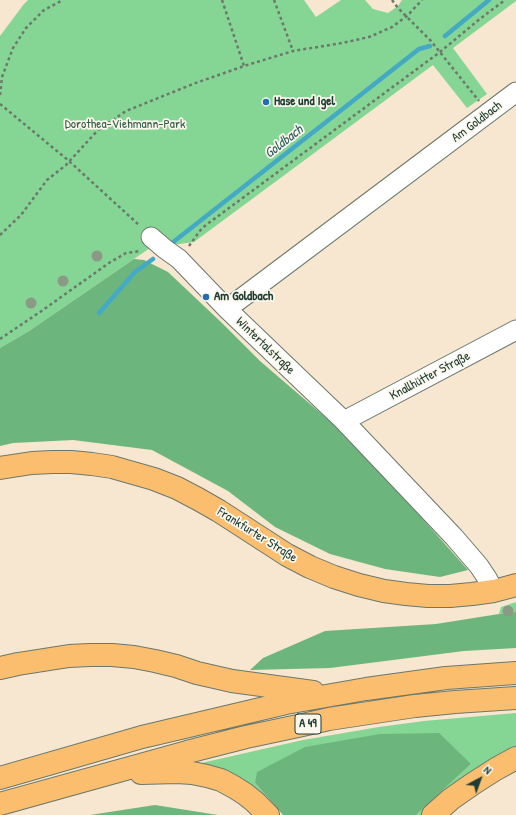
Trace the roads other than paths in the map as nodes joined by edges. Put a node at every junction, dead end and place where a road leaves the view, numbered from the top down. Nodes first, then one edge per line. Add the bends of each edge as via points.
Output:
1 (516, 92) edge
2 (151, 237) road end
3 (227, 309) junction
4 (516, 330) edge
5 (344, 422) junction
6 (0, 468) edge
7 (516, 585) edge
8 (494, 591) junction
9 (0, 668) edge
10 (516, 673) edge
11 (332, 695) junction
12 (516, 698) edge
13 (516, 758) edge
14 (104, 774) junction
15 (0, 778) edge
16 (0, 804) edge
17 (268, 815) edge
18 (433, 815) edge

1 - 3 street, Am Goldbach
2 - 3 street, Wintertalstraße via 172,254
3 - 5 street, Wintertalstraße
4 - 5 street, Knallhütter Straße
5 - 8 street, Wintertalstraße via 454,537 479,566
6 - 8 main road, Frankfurter Straße via 52,462 112,467 177,488 219,511 287,555 340,579 384,591 428,596
7 - 8 main road, Frankfurter Straße
9 - 11 main road via 69,656 112,655 155,661 232,681
10 - 11 main road, A 49 via 446,678
11 - 15 main road, A 49 via 286,703 142,737
12 - 14 main road, A 49 via 415,706 329,719 239,738
13 - 18 main road via 474,783
14 - 16 main road, A 49
14 - 17 main road via 177,772 207,776 221,780 245,794

